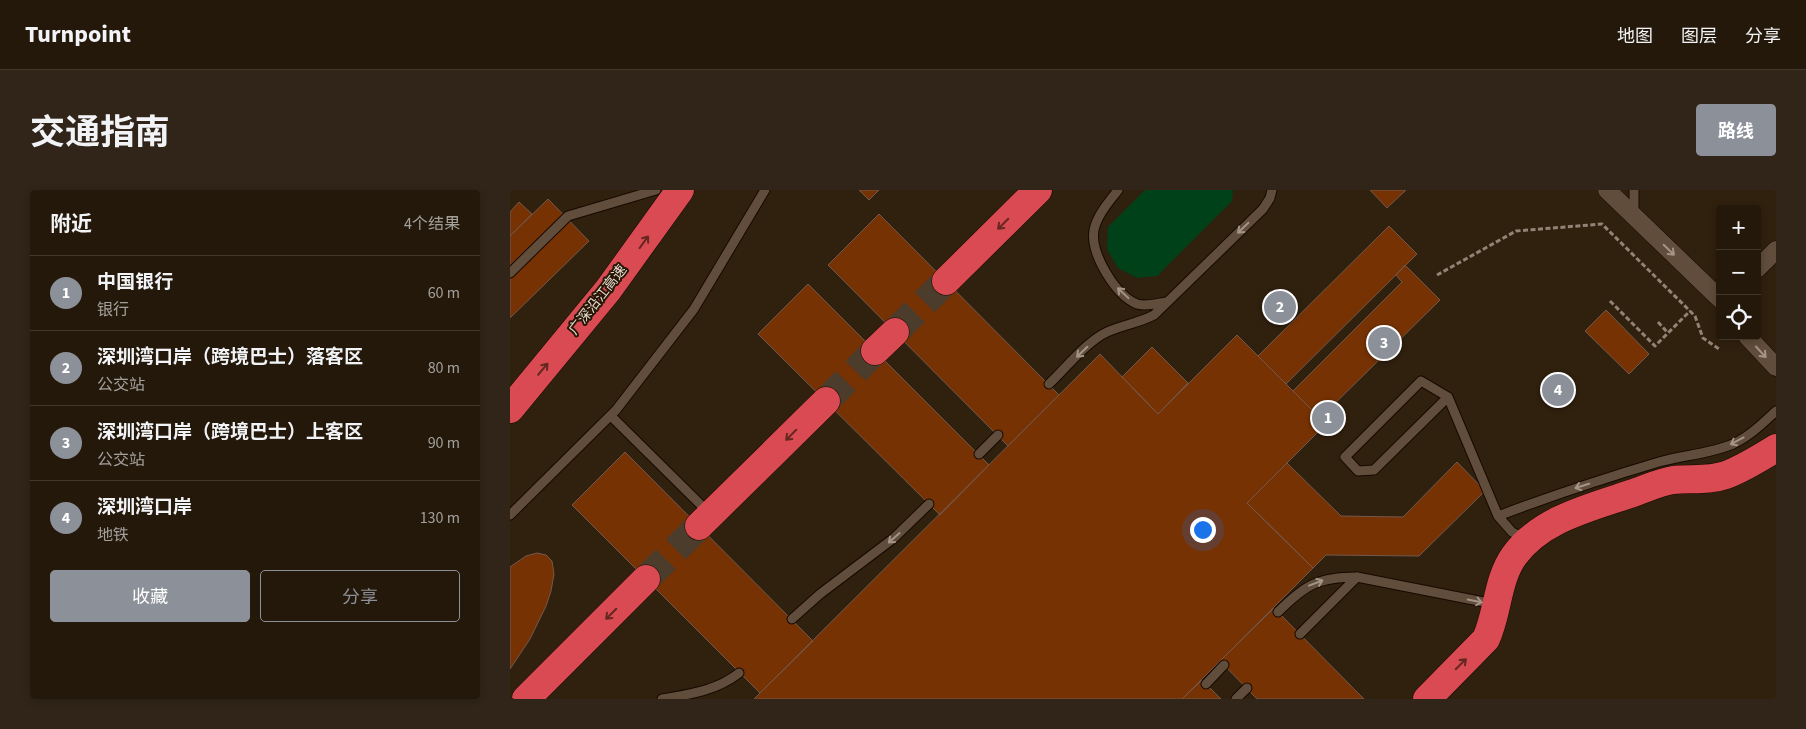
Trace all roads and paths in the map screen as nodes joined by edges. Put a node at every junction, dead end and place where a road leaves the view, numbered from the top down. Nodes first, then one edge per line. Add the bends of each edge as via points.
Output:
1 (656, 190) edge
2 (680, 190) edge
3 (765, 190) edge
4 (1038, 190) edge
5 (1118, 190) edge
6 (1272, 190) edge
7 (1607, 190) edge
8 (1634, 190) edge
9 (1634, 216) junction
10 (1776, 250) edge
11 (1761, 264) edge
12 (510, 272) edge
13 (1437, 275) dead end
14 (946, 281) tunnel mouth
15 (1716, 295) edge
16 (1610, 301) dead end
17 (1168, 302) junction
18 (1690, 311) junction
19 (1658, 322) dead end
20 (894, 332) tunnel mouth
21 (1668, 333) junction
22 (1751, 340) edge
23 (1718, 349) dead end
24 (875, 351) tunnel mouth
25 (1776, 367) edge
26 (1049, 384) dead end
27 (1448, 397) junction
28 (826, 401) tunnel mouth
29 (511, 405) edge
30 (1776, 411) edge
31 (611, 416) junction
32 (998, 435) dead end
33 (1776, 448) edge
34 (978, 454) dead end
35 (929, 504) dead end
36 (510, 515) edge
37 (1498, 516) junction
38 (705, 520) joint
39 (1529, 540) junction
40 (1358, 577) junction
41 (646, 579) tunnel mouth
42 (1497, 605) junction
43 (1278, 612) dead end
44 (792, 620) dead end
45 (1300, 634) dead end
46 (1224, 665) dead end
47 (739, 673) dead end
48 (1206, 684) dead end
49 (1247, 688) dead end
50 (692, 697) edge
51 (526, 699) edge
52 (662, 699) edge
53 (1236, 699) edge
54 (1426, 699) edge

1 - 12 lane via 568,216
29 -> 2 highway, 广深沿江高速 via 608,290
3 - 31 lane via 694,309
4 -> 14 highway
17 -> 5 lane via 1137,304 1124,295 1101,265 1094,248 1094,230 1104,208
6 -> 17 lane via 1263,209
7 - 9 street
8 - 9 lane
9 -> 15 street
10 - 11 street
13 - 18 path via 1516,231 1602,224
16 - 21 path via 1655,346
17 -> 26 lane via 1143,320 1096,338
18 - 21 path
18 - 23 path via 1703,338
19 - 21 path
20 - 24 highway
22 -> 25 street
27 - 27 lane via 1374,470 1358,471 1344,458 1421,381
27 - 37 lane
28 -> 38 highway
30 -> 37 lane via 1734,443 1549,496
31 - 36 lane
31 - 38 lane
32 - 34 lane
33 - 39 highway via 1752,464 1724,476 1672,480 1564,517
35 -> 44 lane via 894,538 820,594
37 - 39 lane via 1512,532
39 - 42 highway via 1503,577
40 -> 42 lane
43 -> 40 lane via 1311,584
40 - 45 lane
41 -> 51 highway
54 -> 42 highway via 1486,639
46 - 48 lane
47 - 50 lane via 725,683
49 - 53 lane
50 - 52 lane

